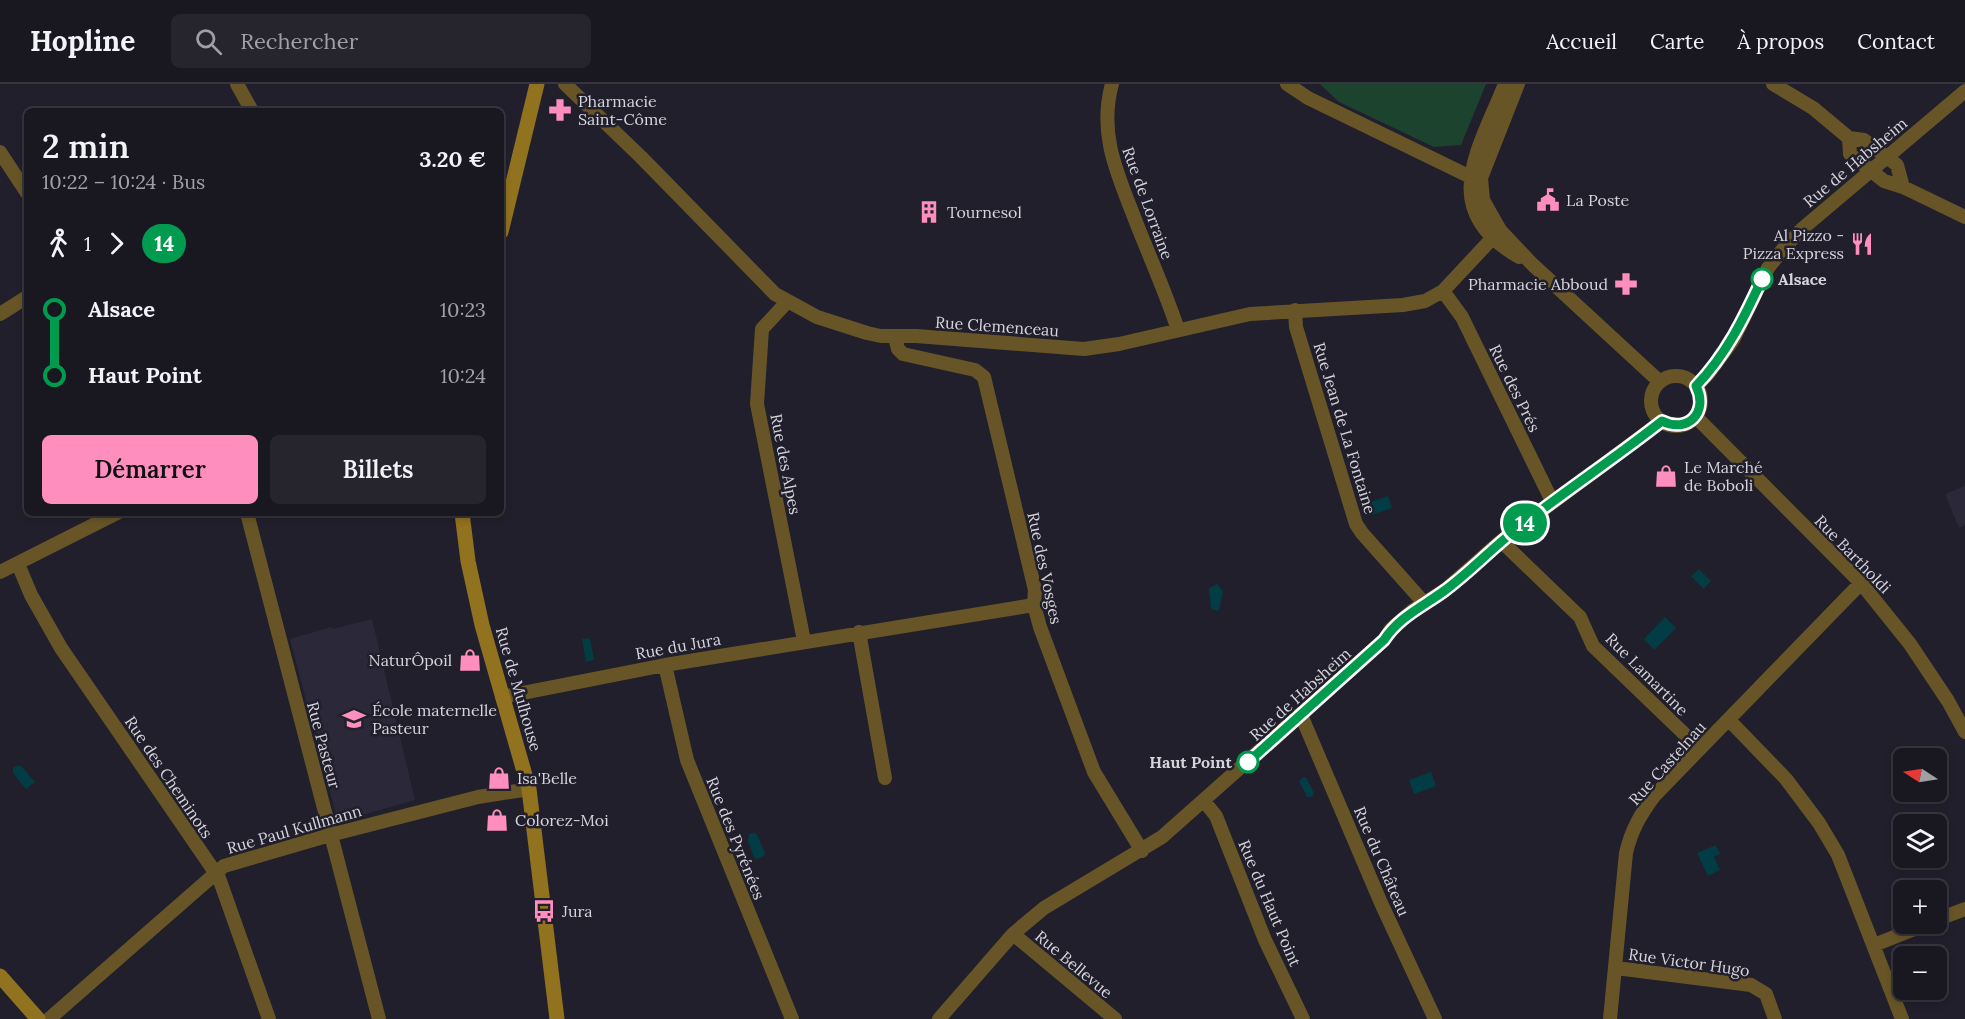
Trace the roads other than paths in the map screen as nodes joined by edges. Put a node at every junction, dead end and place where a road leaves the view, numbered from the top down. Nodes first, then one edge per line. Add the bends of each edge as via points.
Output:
1 (237, 84) edge
2 (537, 84) edge
3 (565, 84) edge
4 (1112, 84) edge
5 (1287, 84) edge
6 (1505, 84) edge
7 (1518, 84) edge
8 (1773, 84) edge
9 (1965, 91) edge
10 (250, 108) edge
11 (1850, 138) junction
12 (0, 152) edge
13 (1886, 157) junction
14 (1870, 170) junction
15 (1476, 179) junction
16 (1903, 187) junction
17 (24, 188) edge
18 (1965, 217) edge
19 (504, 220) edge
20 (1496, 234) junction
21 (1443, 291) junction
22 (24, 299) edge
23 (787, 302) junction
24 (1294, 309) junction
25 (0, 314) edge
26 (1178, 330) junction
27 (895, 337) junction
28 (1660, 382) junction
29 (1696, 386) junction
30 (1696, 417) junction
31 (1662, 421) junction
32 (1552, 501) junction
33 (111, 516) edge
34 (248, 516) edge
35 (462, 516) edge
36 (1501, 541) junction
37 (18, 564) junction
38 (0, 572) edge
39 (1862, 584) junction
40 (1425, 604) junction
41 (1034, 605) junction
42 (860, 632) junction
43 (804, 641) junction
44 (665, 664) junction
45 (502, 697) junction
46 (1301, 715) junction
47 (1728, 720) junction
48 (1965, 732) edge
49 (1700, 749) junction
50 (885, 778) dead end
51 (529, 789) junction
52 (1204, 801) junction
53 (330, 835) junction
54 (1142, 851) junction
55 (215, 873) junction
56 (1965, 909) edge
57 (1947, 916) edge
58 (1013, 934) junction
59 (1902, 934) edge
60 (1874, 945) junction
61 (1616, 968) junction
62 (0, 976) edge
63 (38, 1019) edge
64 (49, 1019) edge
65 (268, 1019) edge
66 (379, 1019) edge
67 (557, 1019) edge
68 (792, 1019) edge
69 (939, 1019) edge
70 (1115, 1019) edge
71 (1303, 1019) edge
72 (1435, 1019) edge
73 (1610, 1019) edge
74 (1775, 1019) edge
75 (1902, 1019) edge

1 - 10 street
2 - 19 street
3 - 23 street, Rue Clemenceau via 762,282
4 - 26 street, Rue de Lorraine via 1107,101 1112,160
5 - 15 street via 1308,98
6 - 15 street via 1473,164
7 - 15 street
8 - 11 street via 1813,108
9 - 13 street, Rue de Habsheim
11 - 13 street via 1863,140
11 - 14 street via 1850,154
12 - 17 street
13 - 14 street, Rue de Habsheim
13 - 16 street via 1897,165
14 - 16 street via 1884,181
14 - 29 street, Rue de Habsheim via 1783,249 1768,268 1733,340
15 - 20 street via 1472,201 1476,214
16 - 18 street
20 - 21 street, Rue Clemenceau
20 - 28 street via 1500,246 1532,264
21 - 24 street, Rue Clemenceau via 1425,301 1403,305
21 - 32 street, Rue des Prés via 1462,317
22 - 25 street
23 - 27 street, Rue Clemenceau via 831,322
23 - 43 street, Rue des Alpes via 762,329 757,404
24 - 26 street, Rue Clemenceau
24 - 40 street, Rue Jean de La Fontaine via 1296,327 1356,524
26 - 27 street, Rue Clemenceau via 1084,349
27 - 41 street, Rue des Vosges via 903,354 975,370 984,377 1035,590
28 - 29 street via 1683,377
28 - 31 street via 1652,399
29 - 30 street via 1701,402
30 - 31 street via 1676,426
30 - 39 street, Rue Bartholdi
31 - 32 street, Rue de Habsheim
32 - 36 street, Rue de Habsheim
33 - 37 street
34 - 53 street, Rue Pasteur
35 - 45 street, Rue de Mulhouse via 473,588
36 - 40 street, Rue de Habsheim
36 - 49 street, Rue Lamartine via 1580,617 1593,646
37 - 38 street
37 - 55 street, Rue des Cheminots via 61,648
39 - 47 street, Rue Castelnau
39 - 48 street, Rue Bartholdi via 1910,644
40 - 46 street, Rue de Habsheim via 1391,629 1384,640
41 - 42 street, Rue du Jura
41 - 54 street, Rue des Vosges via 1094,772
42 - 43 street, Rue du Jura
42 - 50 street
43 - 44 street, Rue du Jura
44 - 45 street, Rue du Jura
44 - 68 street, Rue des Pyrénées via 687,760
45 - 51 street, Rue de Mulhouse
46 - 52 street, Rue de Habsheim
46 - 72 street, Rue du Château
47 - 49 street, Rue Castelnau
47 - 60 street via 1786,779 1819,823 1838,855
49 - 61 street, Rue Castelnau via 1654,796 1634,827 1626,853
51 - 53 street, Rue Paul Kullmann via 478,797
51 - 67 street, Rue de Mulhouse
52 - 54 street, Rue de Habsheim
52 - 71 street, Rue du Haut Point via 1216,816 1265,940
53 - 55 street, Rue Paul Kullmann via 224,866
53 - 66 street, Rue Pasteur
54 - 58 street, Rue de Habsheim via 1059,899
55 - 64 street, Rue Paul Kullmann
55 - 65 street, Rue des Cheminots
56 - 57 street
58 - 69 street, Rue de Habsheim
58 - 70 street, Rue Bellevue
59 - 60 street
60 - 75 street
61 - 73 street, Rue Castelnau
61 - 74 street, Rue Victor Hugo via 1751,985 1766,994
62 - 63 street

